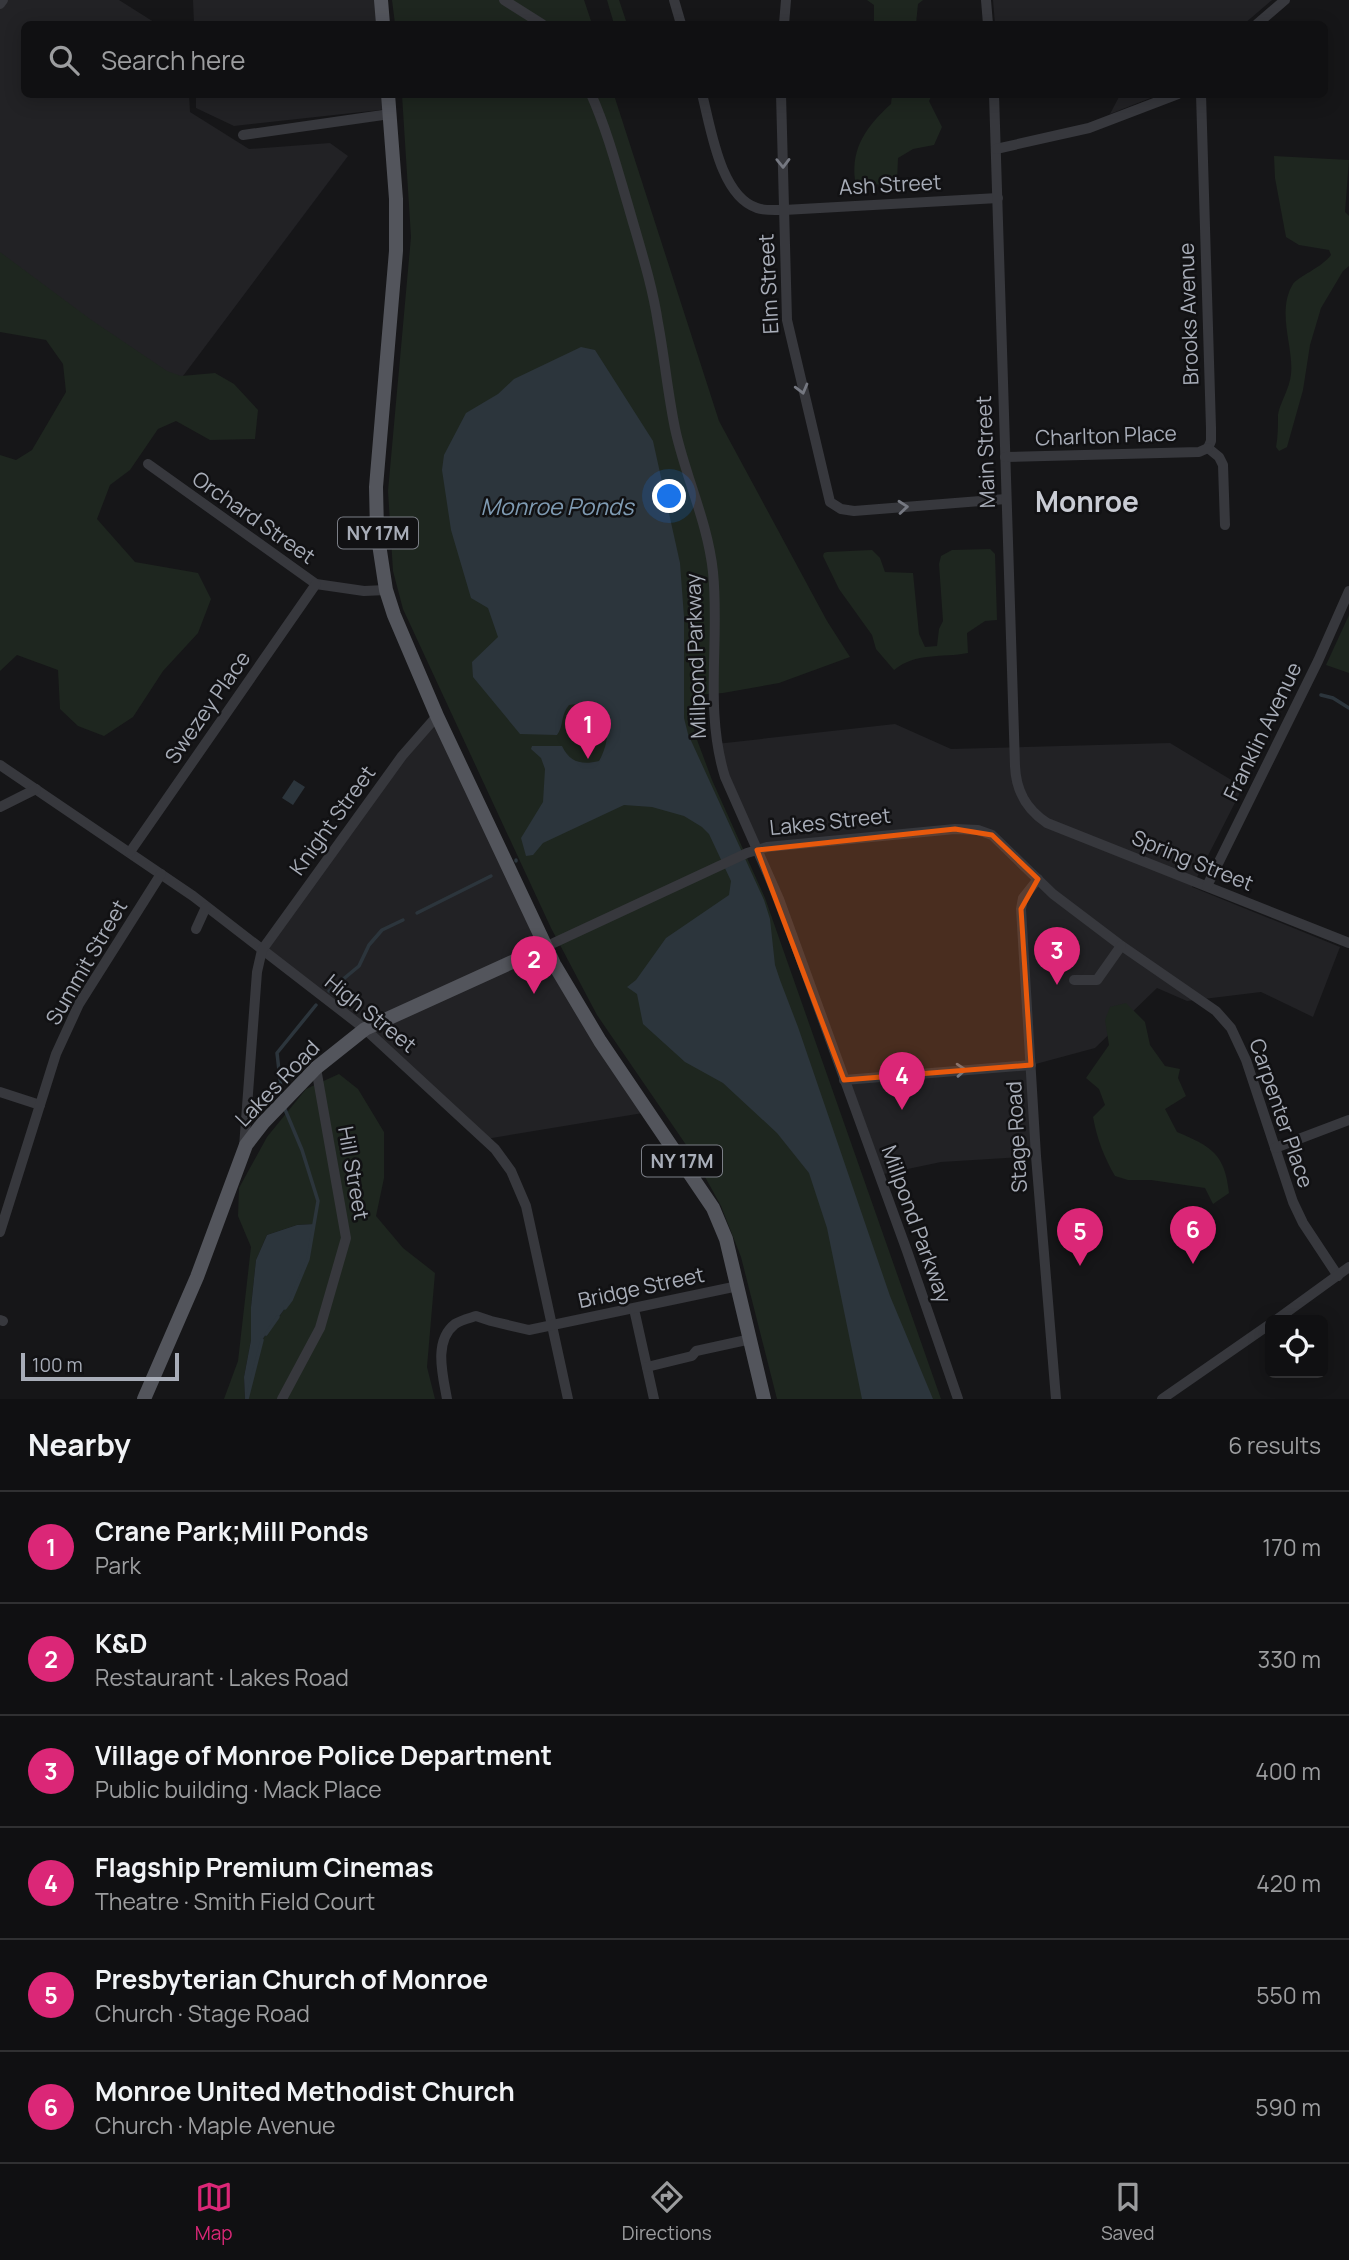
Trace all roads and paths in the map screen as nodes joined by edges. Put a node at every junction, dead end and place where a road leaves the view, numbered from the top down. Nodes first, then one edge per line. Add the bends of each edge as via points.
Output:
1 (3, 0) edge
2 (381, 0) edge
3 (504, 0) edge
4 (674, 0) edge
5 (786, 0) edge
6 (986, 0) edge
7 (1285, 0) edge
8 (0, 4) edge
9 (383, 21) edge
10 (537, 21) edge
11 (680, 21) edge
12 (784, 21) edge
13 (988, 21) edge
14 (1260, 21) edge
15 (388, 98) edge
16 (593, 98) edge
17 (703, 98) edge
18 (782, 98) edge
19 (994, 98) edge
20 (1168, 98) edge
21 (1201, 98) edge
22 (390, 114) junction
23 (243, 135) dead end
24 (996, 149) junction
25 (998, 198) junction
26 (784, 210) junction
27 (1208, 448) junction
28 (1004, 457) junction
29 (148, 464) dead end
30 (1006, 499) junction
31 (1225, 525) dead end
32 (316, 584) junction
33 (386, 590) junction
34 (1349, 591) edge
35 (438, 716) junction
36 (0, 765) edge
37 (36, 789) junction
38 (1028, 806) joint
39 (0, 807) edge
40 (757, 850) junction
41 (130, 852) junction
42 (161, 874) junction
43 (1038, 879) junction
44 (1207, 886) junction
45 (206, 907) junction
46 (196, 929) dead end
47 (1349, 943) edge
48 (1121, 946) junction
49 (545, 947) junction
50 (262, 950) junction
51 (1073, 980) dead end
52 (365, 1029) junction
53 (1031, 1065) junction
54 (316, 1068) junction
55 (844, 1080) junction
56 (0, 1092) edge
57 (40, 1105) junction
58 (1349, 1120) edge
59 (1275, 1148) junction
60 (243, 1153) junction
61 (0, 1232) edge
62 (1349, 1267) edge
63 (1338, 1276) junction
64 (738, 1286) junction
65 (634, 1309) junction
66 (1283, 1315) edge
67 (552, 1326) junction
68 (1265, 1327) edge
69 (751, 1339) junction
70 (647, 1367) junction
71 (144, 1399) edge
72 (282, 1399) edge
73 (447, 1399) edge
74 (568, 1399) edge
75 (654, 1399) edge
76 (764, 1399) edge
77 (958, 1399) edge
78 (1056, 1399) edge
79 (1162, 1399) edge

1 - 8 street
2 - 9 main road
3 - 10 street
4 - 11 street
5 - 12 street
6 - 13 street
7 - 14 street
15 - 22 main road, NY 17M
16 - 40 street, Millpond Parkway via 648,275 677,436 706,533 714,583 716,744 725,777
17 - 26 street, Ash Street via 724,175 734,193 755,208
18 -> 26 street, Elm Street
19 - 24 street, Main Street
20 - 24 street via 1089,128
21 - 27 street, Brooks Avenue
22 - 23 street
22 - 33 main road, NY 17M via 396,251 376,487
24 - 25 street, Main Street
25 - 26 street, Ash Street
25 - 28 street, Main Street
26 -> 30 street, Elm Street via 787,320 830,502 848,511
27 - 28 street, Charlton Place via 1199,452
27 - 31 street via 1223,466
28 - 30 street, Main Street
29 - 32 street, Orchard Street
30 - 38 street, Main Street via 1016,778
32 - 33 street, Orchard Street
32 - 41 street, Swezey Place
33 - 35 main road, NY 17M
34 - 44 street, Franklin Avenue
35 - 49 main road, NY 17M
35 - 50 street, Knight Street via 402,756
36 - 37 street, High Street
37 - 39 street
37 - 41 street, High Street
38 - 44 street, Spring Street via 1047,823
40 - 43 street, Lakes Street via 781,844 970,828 992,835
40 - 49 street, Lakes Street
40 - 55 street, Millpond Parkway
41 - 42 street, High Street
42 - 45 street, High Street
42 - 57 street, Summit Street via 79,1004
43 - 48 street, Carpenter Place
43 - 53 street, Stage Road via 1023,898 1021,909
44 - 47 street, Spring Street
45 - 46 street
45 - 50 street, High Street
48 - 51 street via 1097,980
48 - 59 street, Carpenter Place via 1197,996 1231,1028
49 - 52 main road, Lakes Road
49 - 64 main road, NY 17M via 582,1013 713,1208
50 - 52 street, High Street
50 - 60 street
52 - 54 main road, Lakes Road
52 - 67 street, High Street via 486,1139 511,1171 526,1206
55 -> 53 street
53 - 78 street, Stage Road
54 - 60 main road, Lakes Road via 263,1123
54 - 72 street, Hill Street via 346,1238 320,1328
55 - 77 street, Millpond Parkway
56 - 57 street
57 - 61 street, Summit Street
58 - 59 street
59 - 63 street, Carpenter Place via 1303,1223
60 - 71 main road, Lakes Road via 197,1278
62 - 63 street
63 - 66 street
64 - 65 street, Bridge Street
64 - 69 main road, NY 17M
65 - 67 street, Bridge Street
65 - 70 street
67 - 73 street, Bridge Street via 529,1329 476,1315 457,1323 445,1334 443,1348 441,1369
67 - 74 street, High Street
68 - 79 street
69 - 70 street
69 - 76 main road, NY 17M
70 - 75 street

